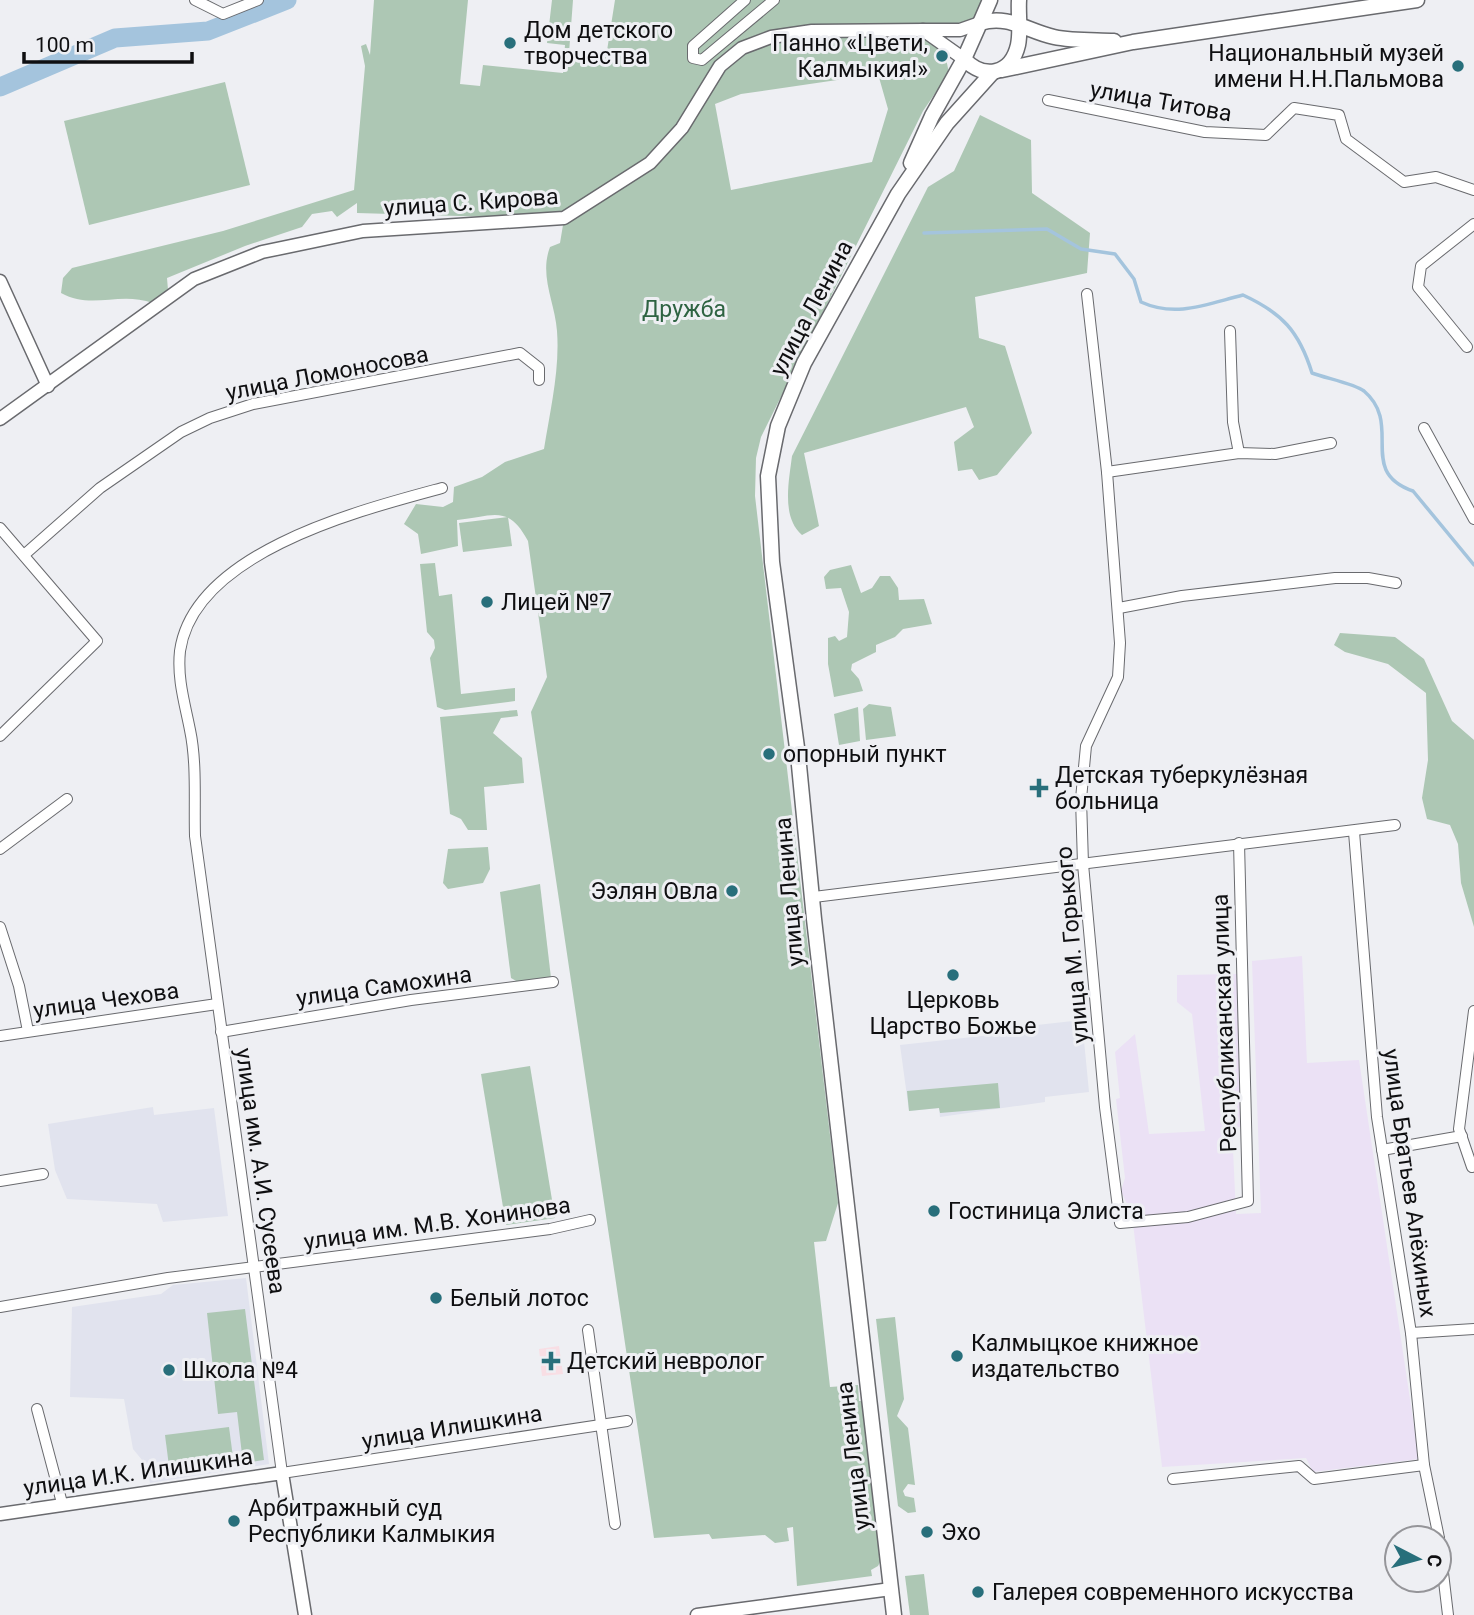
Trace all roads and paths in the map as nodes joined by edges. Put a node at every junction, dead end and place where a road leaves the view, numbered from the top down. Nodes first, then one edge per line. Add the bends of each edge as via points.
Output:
1 (194, 0) edge
2 (258, 0) edge
3 (745, 0) edge
4 (774, 0) edge
5 (989, 0) edge
6 (1019, 0) edge
7 (1417, 0) edge
8 (980, 23) junction
9 (1017, 24) junction
10 (923, 30) junction
11 (1133, 42) junction
12 (964, 59) junction
13 (997, 72) junction
14 (1048, 100) dead end
15 (1474, 190) edge
16 (898, 194) junction
17 (1474, 224) edge
18 (0, 281) edge
19 (1087, 294) dead end
20 (1230, 331) dead end
21 (1467, 347) dead end
22 (539, 380) dead end
23 (48, 386) junction
24 (0, 419) edge
25 (1424, 428) dead end
26 (1331, 443) dead end
27 (1239, 453) junction
28 (1107, 472) junction
29 (442, 488) dead end
30 (1474, 519) edge
31 (0, 528) edge
32 (24, 555) junction
33 (1396, 583) dead end
34 (1119, 608) junction
35 (0, 736) edge
36 (67, 799) dead end
37 (1395, 825) dead end
38 (1354, 832) junction
39 (1239, 844) junction
40 (0, 849) edge
41 (1083, 864) junction
42 (814, 897) junction
43 (0, 927) edge
44 (553, 982) dead end
45 (217, 1004) junction
46 (1474, 1011) edge
47 (27, 1031) junction
48 (221, 1032) junction
49 (0, 1036) edge
50 (1462, 1136) junction
51 (1382, 1150) junction
52 (1472, 1167) dead end
53 (43, 1174) dead end
54 (0, 1181) edge
55 (590, 1220) dead end
56 (1120, 1223) joint
57 (254, 1268) junction
58 (0, 1307) edge
59 (1474, 1329) edge
60 (588, 1330) dead end
61 (1411, 1333) junction
62 (37, 1409) dead end
63 (627, 1421) dead end
64 (601, 1424) junction
65 (1424, 1465) junction
66 (282, 1473) junction
67 (1173, 1479) dead end
68 (62, 1503) junction
69 (0, 1514) edge
70 (615, 1524) dead end
71 (1436, 1524) edge
72 (891, 1589) junction
73 (1446, 1594) edge
74 (304, 1615) edge
75 (697, 1615) edge
76 (894, 1615) edge
77 (1448, 1615) edge

1 - 2 street via 223,14
3 - 4 street via 693,46 693,58 702,60
5 - 8 main road
6 - 9 main road
7 - 11 main road
8 - 9 main road via 1000,18
8 - 10 main road, улица С. Кирова via 960,30
8 - 12 main road
9 - 11 main road via 1057,37
9 - 13 main road via 1018,44 1010,62
10 - 12 main road
10 - 23 main road, улица С. Кирова via 812,30 742,48 720,66 682,128 650,163 564,218 363,231 240,259 194,279
11 - 13 main road
12 - 13 main road via 977,71
12 - 16 main road, улица Ленина via 932,116
13 - 16 main road, улица Ленина via 947,123
14 - 15 street, улица Титова via 1205,132 1254,135 1266,135 1294,108 1339,115 1346,139 1404,182 1436,177
16 - 42 main road, улица Ленина via 804,363 778,426 768,476 772,562
17 - 21 street via 1421,266 1418,287
18 - 23 main road
19 - 28 street, улица М. Горького
20 - 27 street via 1233,422
22 - 32 street, улица Ломоносова via 539,368 520,353 228,412 181,432 100,488
23 - 24 main road, улица С. Кирова
25 - 30 street
26 - 27 street via 1275,454
27 - 28 street
28 - 34 street, улица М. Горького
29 - 45 street, улица им. А.И. Сусеева via 357,513 261,555 215,588 197,607 184,633 179,666 191,730 195,836
31 - 32 street
32 - 35 street via 97,641
33 - 34 street via 1335,578
34 - 41 street, улица М. Горького via 1118,677 1086,746 1081,799
36 - 40 street
37 - 38 street
38 - 39 street
38 - 51 street, улица Братьев Алёхиных
39 - 41 street
39 - 56 street, Республиканская улица via 1248,1201 1188,1217
41 - 42 street
41 - 56 street, улица М. Горького
42 - 72 main road, улица Ленина
43 - 47 street via 19,986
44 - 48 street, улица Самохина
45 - 47 street, улица Чехова
45 - 48 street, улица им. А.И. Сусеева
46 - 50 street via 1459,1129
47 - 49 street, улица Чехова
48 - 57 street, улица им. А.И. Сусеева
50 - 51 street
50 - 52 street
51 - 61 street, улица Братьев Алёхиных
53 - 54 street
55 - 57 street, улица им. М.В. Хонинова
57 - 58 street, улица им. М.В. Хонинова
57 - 66 street, улица им. А.И. Сусеева
59 - 61 street
60 - 64 street
61 - 65 street, улица Братьев Алёхиных
62 - 68 street
63 - 64 street, улица Илишкина
64 - 66 street, улица Илишкина
64 - 70 street
65 - 67 street via 1314,1479 1299,1466
65 - 71 street, улица Братьев Алёхиных
66 - 68 main road, улица И.К. Илишкина
66 - 74 main road, улица им. А.И. Сусеева
68 - 69 main road, улица И.К. Илишкина
72 - 75 main road
72 - 76 main road, улица Ленина
73 - 77 street, улица Братьев Алёхиных

